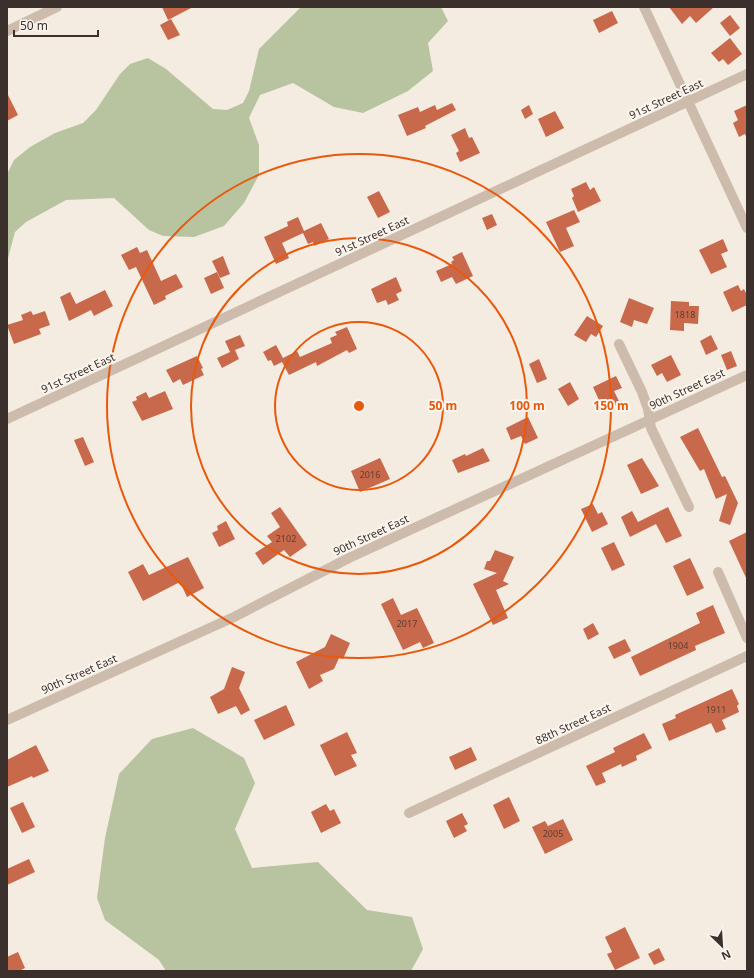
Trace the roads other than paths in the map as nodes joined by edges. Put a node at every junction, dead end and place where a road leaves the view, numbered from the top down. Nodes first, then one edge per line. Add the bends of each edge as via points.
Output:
1 (644, 7) edge
2 (52, 8) edge
3 (7, 31) edge
4 (747, 74) edge
5 (687, 102) junction
6 (747, 228) edge
7 (619, 344) dead end
8 (747, 375) edge
9 (7, 419) edge
10 (651, 419) junction
11 (689, 507) dead end
12 (718, 572) dead end
13 (747, 638) edge
14 (747, 656) edge
15 (7, 720) edge
16 (410, 813) dead end

1 - 5 street
2 - 3 street
4 - 5 street, 91st Street East
5 - 6 street
5 - 9 street, 91st Street East
7 - 10 street via 642,392
8 - 10 street, 90th Street East
10 - 11 street via 652,428
10 - 15 street, 90th Street East via 348,558 234,617
12 - 13 street
14 - 16 street, 88th Street East

